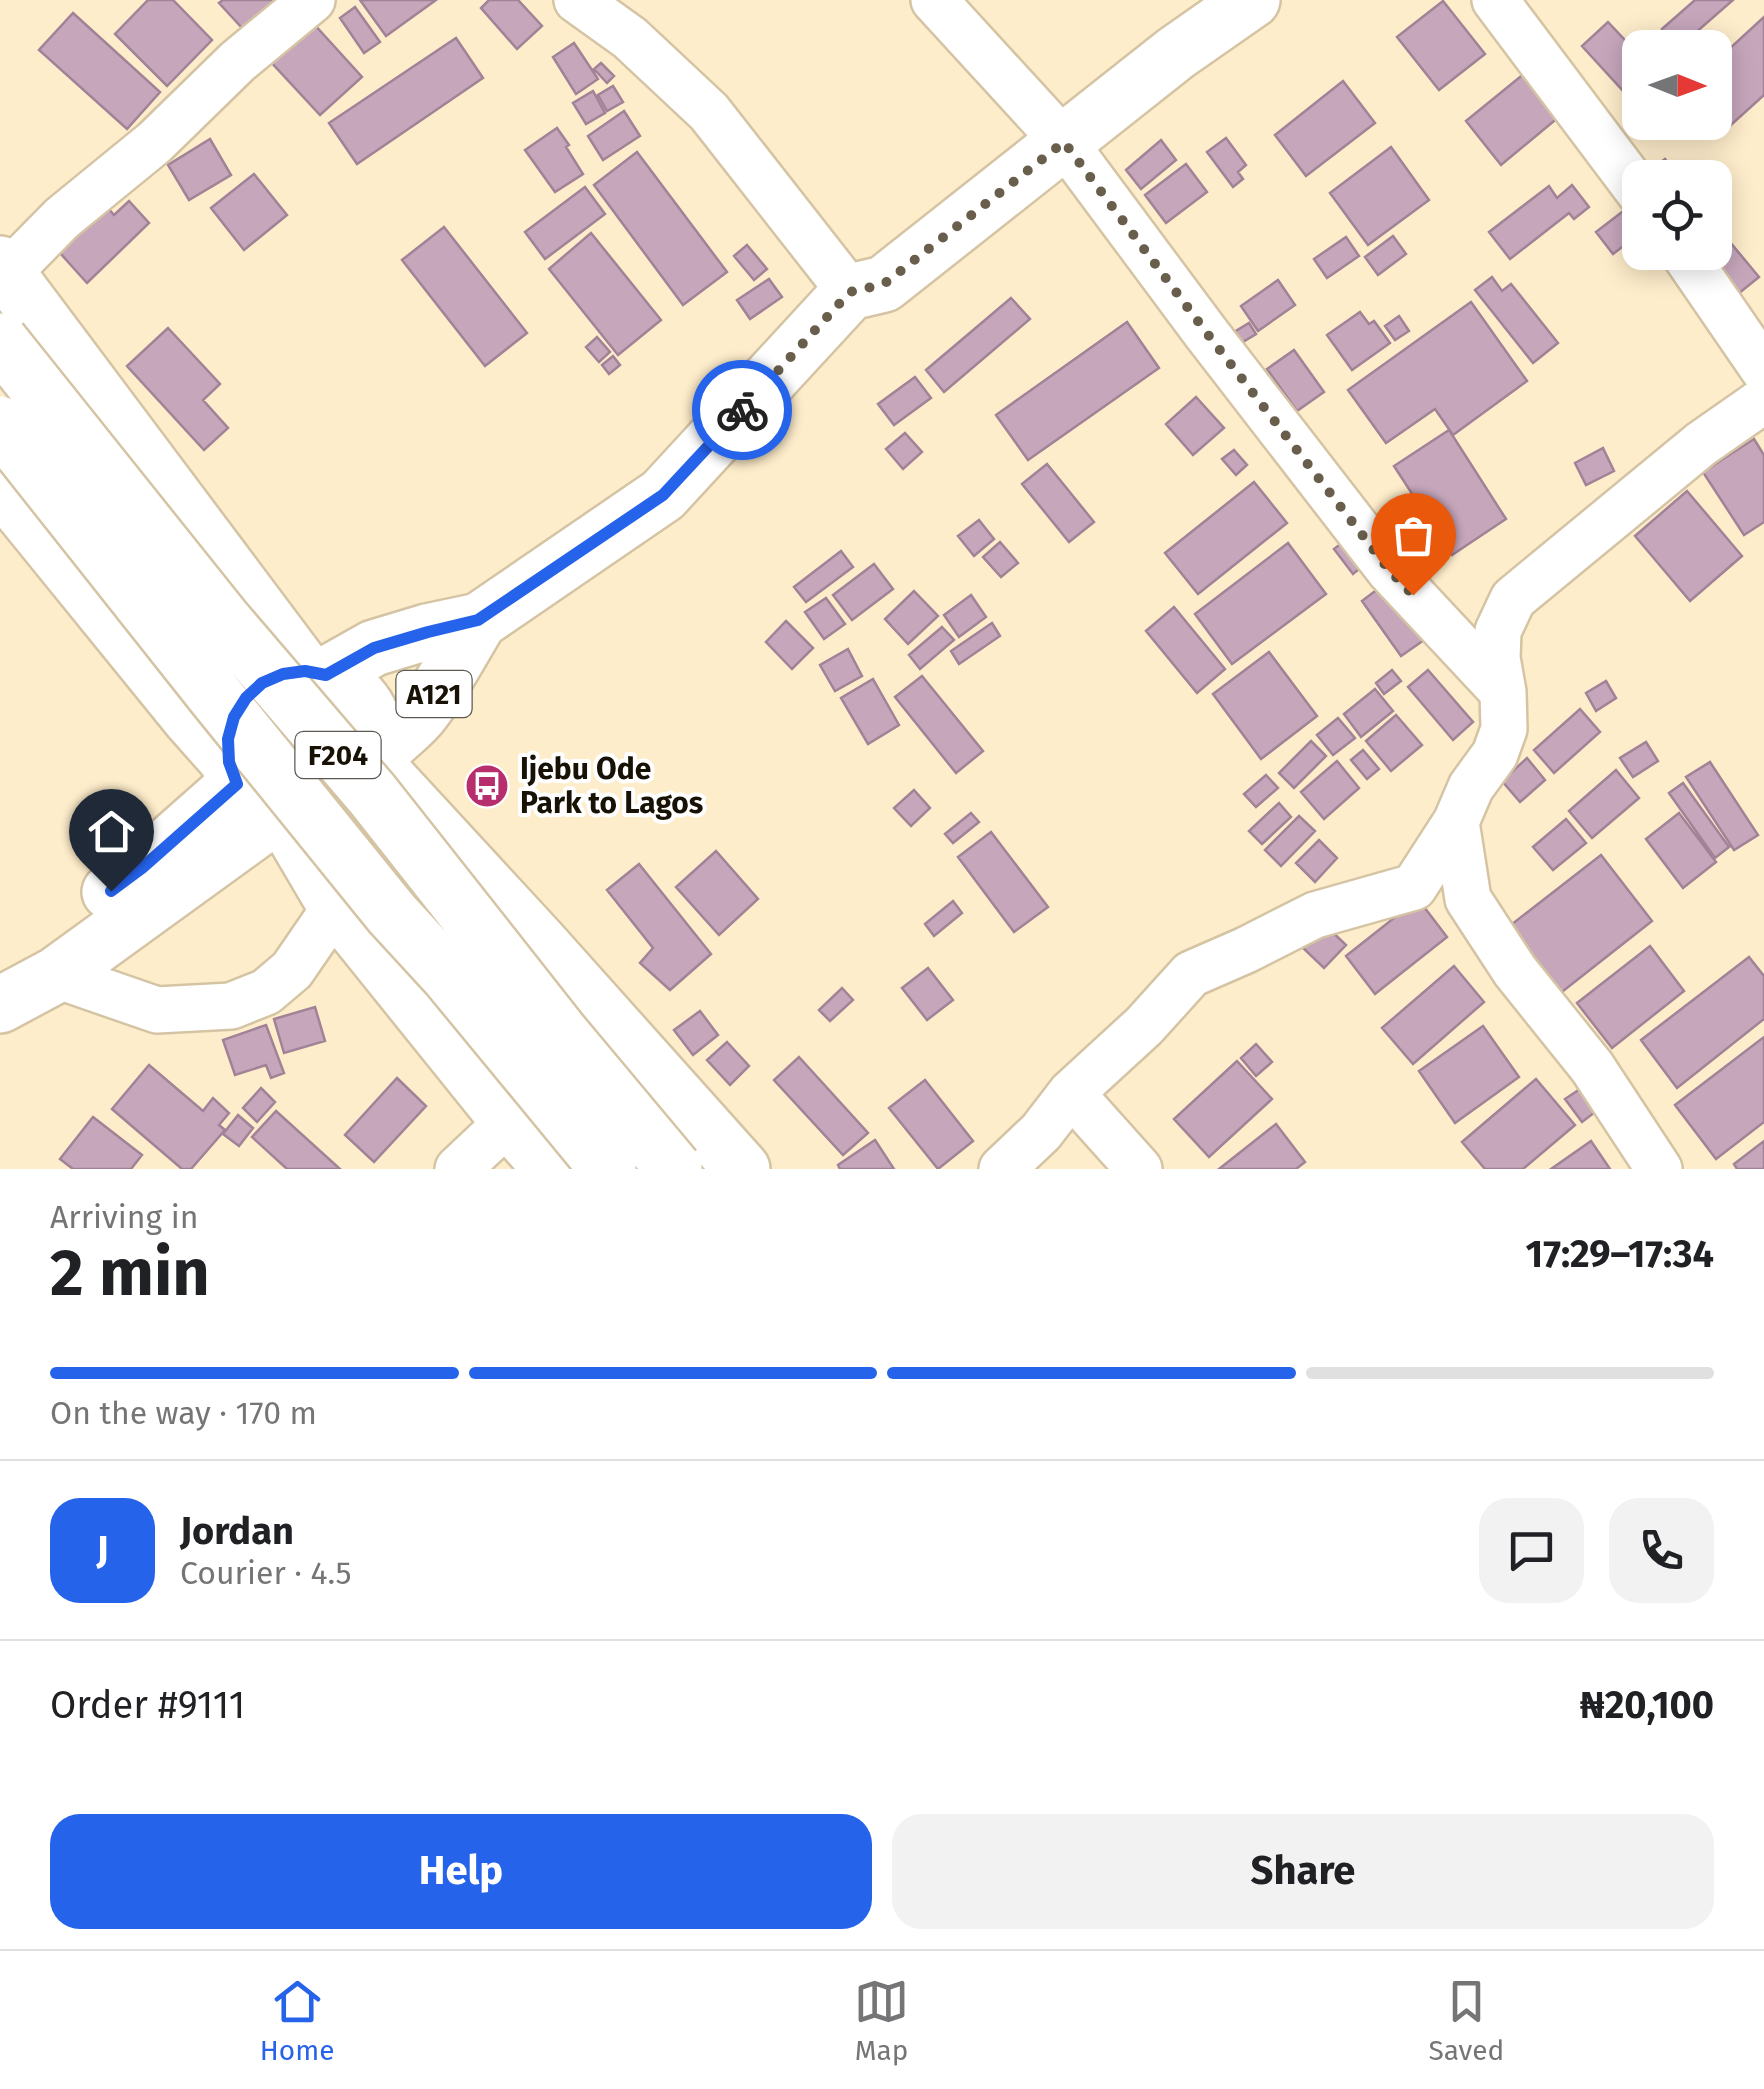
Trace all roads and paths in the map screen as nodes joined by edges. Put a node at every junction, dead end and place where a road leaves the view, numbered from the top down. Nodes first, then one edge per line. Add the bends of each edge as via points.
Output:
1 (312, 0) edge
2 (577, 0) edge
3 (934, 0) edge
4 (1252, 0) edge
5 (1494, 0) edge
6 (1064, 142) junction
7 (1622, 169) edge
8 (4, 269) edge
9 (1696, 270) edge
10 (850, 292) junction
11 (0, 341) edge
12 (1764, 370) edge
13 (1764, 400) edge
14 (0, 424) edge
15 (0, 484) edge
16 (478, 620) junction
17 (315, 673) junction
18 (1502, 692) junction
19 (376, 761) junction
20 (257, 796) junction
21 (1456, 822) junction
22 (336, 906) junction
23 (0, 968) edge
24 (56, 975) junction
25 (0, 1006) edge
26 (1072, 1093) junction
27 (509, 1121) junction
28 (458, 1169) edge
29 (552, 1169) edge
30 (608, 1169) edge
31 (674, 1169) edge
32 (742, 1169) edge
33 (1002, 1169) edge
34 (1138, 1169) edge
35 (1660, 1169) edge

1 - 8 street
2 - 10 street via 630,38 709,112
3 - 6 street
4 - 6 main road, A121
5 - 7 street
6 - 10 main road, A121 via 884,284
6 - 18 street via 1390,571
8 - 17 main road
9 - 12 street
10 - 16 main road, A121 via 663,495
11 - 31 main road, F204, bridge
13 - 18 street via 1700,444 1513,599 1498,631
14 - 30 main road, F204, bridge via 392,914
15 - 20 main road
16 - 17 main road, A121 via 374,648
16 - 19 main road, A121 via 422,713
17 - 19 main road, A121 via 348,687 366,706 376,731
17 - 20 main road, A121 via 262,683 234,717 228,739
18 - 21 street via 1504,729
19 - 20 main road, A121 via 360,795 335,815 302,822
19 - 32 main road
20 - 22 main road
20 - 23 main road
20 - 24 main road
21 - 26 street via 1414,887 1314,916 1191,974
21 - 35 street via 1468,899
22 - 24 street via 292,970 266,992 231,1006 156,1010
22 - 27 main road
24 - 25 main road
26 - 33 street
26 - 34 street
27 - 28 street
27 - 29 main road

